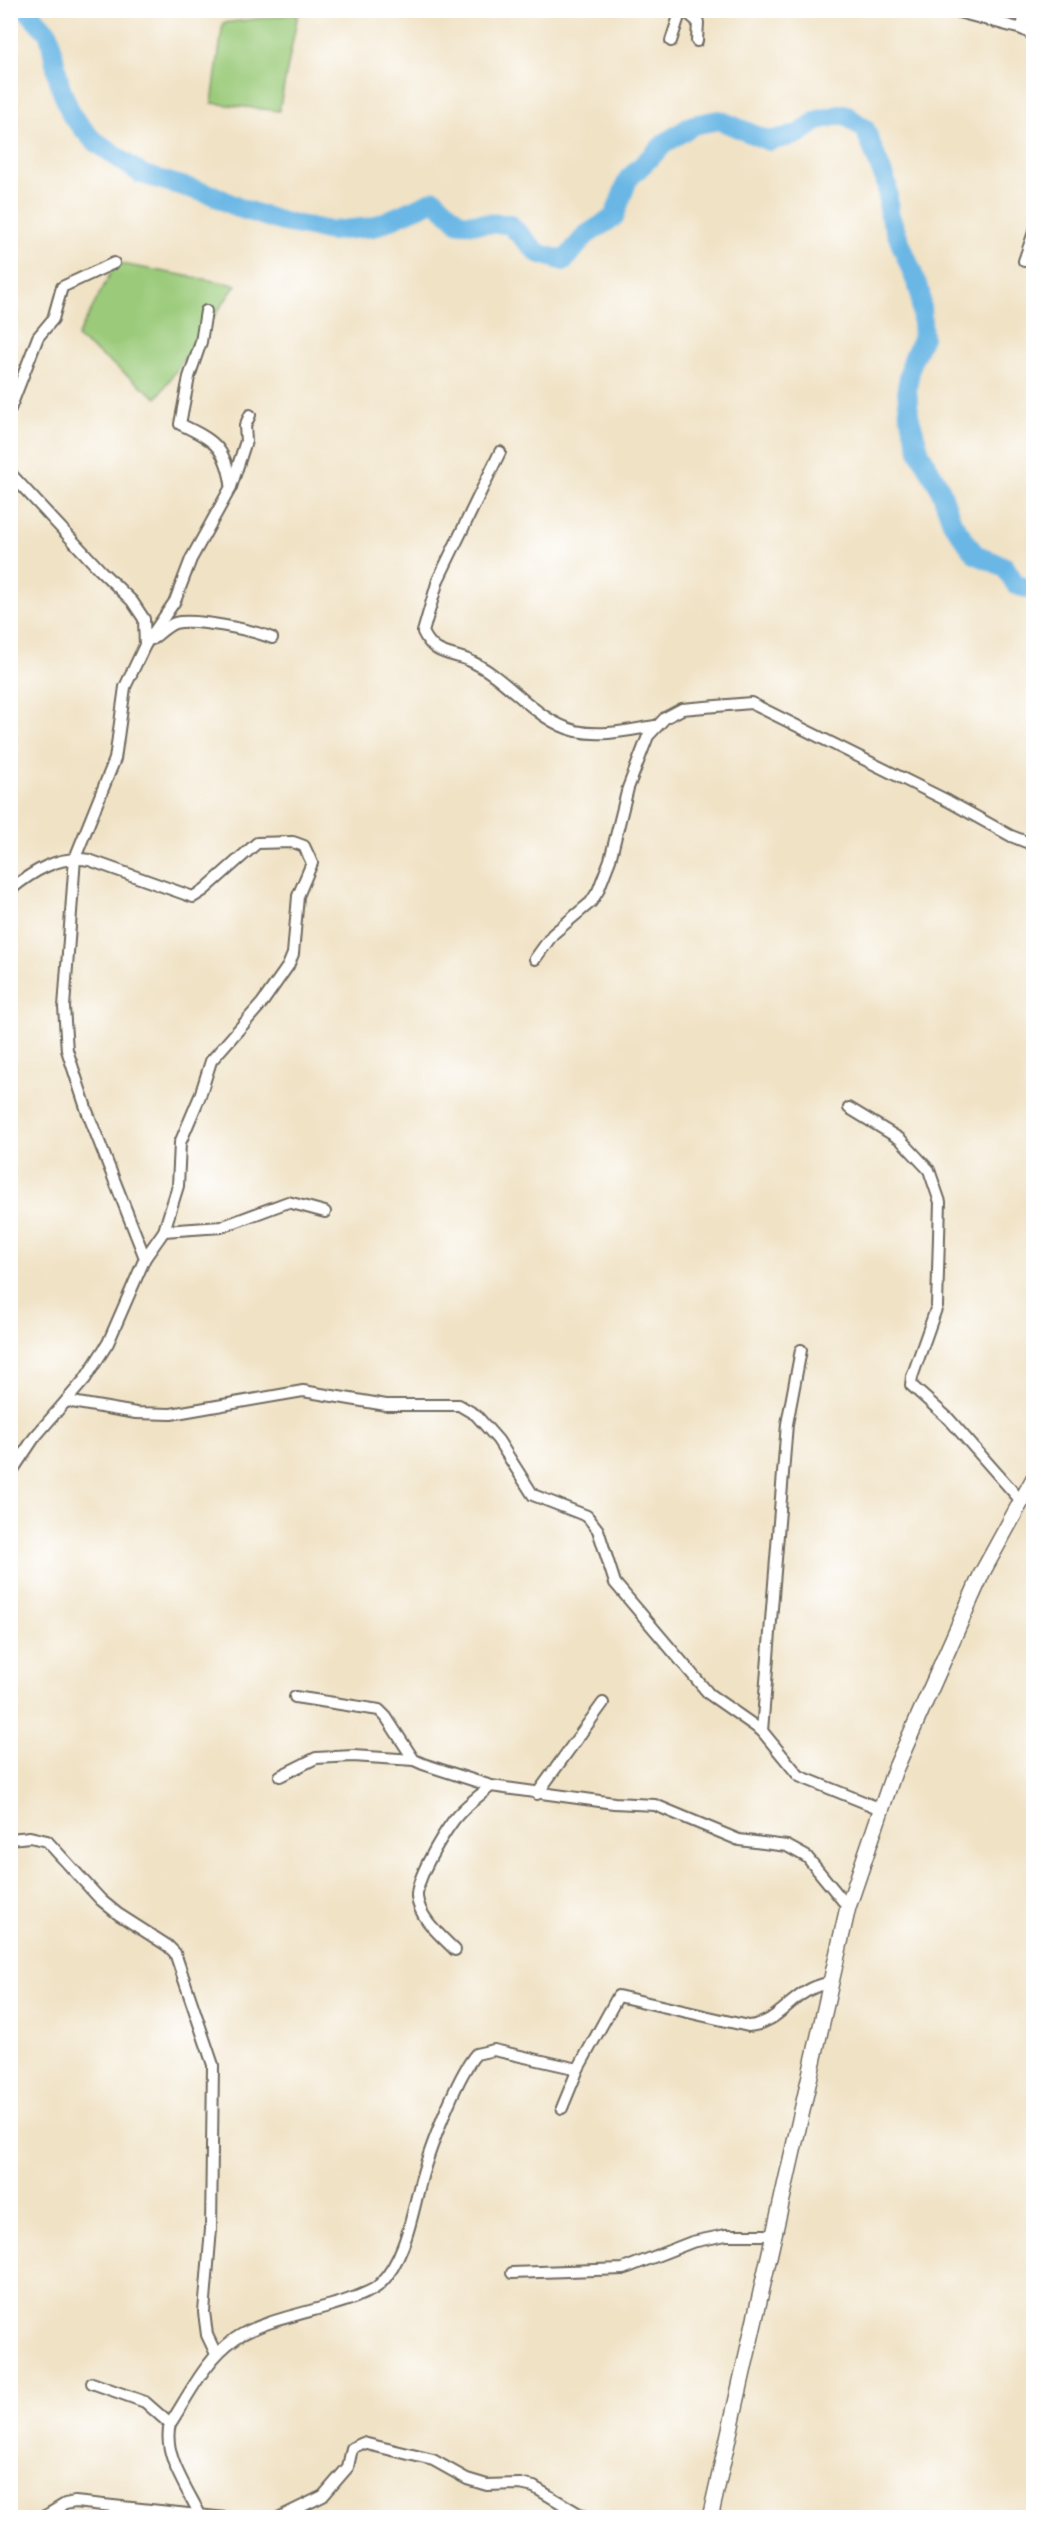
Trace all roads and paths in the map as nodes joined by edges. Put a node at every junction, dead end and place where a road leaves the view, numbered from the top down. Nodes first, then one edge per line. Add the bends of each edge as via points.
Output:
1 (682, 10) edge
2 (951, 10) edge
3 (1025, 10) edge
4 (1022, 29) junction
5 (1034, 35) edge
6 (671, 41) dead end
7 (698, 41) dead end
8 (1034, 232) edge
9 (1024, 261) dead end
10 (114, 263) dead end
11 (206, 311) dead end
12 (10, 409) edge
13 (250, 415) dead end
14 (500, 452) dead end
15 (10, 473) edge
16 (231, 487) junction
17 (272, 638) dead end
18 (145, 645) junction
19 (655, 726) junction
20 (1034, 845) edge
21 (75, 858) junction
22 (10, 890) edge
23 (535, 959) dead end
24 (849, 1108) dead end
25 (325, 1212) dead end
26 (164, 1231) junction
27 (145, 1258) junction
28 (801, 1350) dead end
29 (66, 1401) junction
30 (10, 1474) edge
31 (1029, 1489) edge
32 (295, 1697) dead end
33 (603, 1703) dead end
34 (762, 1731) junction
35 (414, 1760) junction
36 (280, 1776) dead end
37 (491, 1786) junction
38 (537, 1794) junction
39 (881, 1809) junction
40 (11, 1837) edge
41 (848, 1907) junction
42 (454, 1950) dead end
43 (829, 1983) junction
44 (578, 2069) junction
45 (562, 2108) dead end
46 (772, 2235) junction
47 (512, 2273) dead end
48 (216, 2354) junction
49 (92, 2383) dead end
50 (170, 2424) junction
51 (200, 2515) junction
52 (42, 2517) edge
53 (226, 2517) edge
54 (278, 2517) edge
55 (586, 2517) edge
56 (710, 2517) edge

1 - 6 street
1 - 7 street via 698,22
2 - 4 street
3 - 4 street
4 - 5 street
8 - 9 street
10 - 12 street via 62,286 53,319 38,337
11 - 16 street via 180,424 208,437 222,450
13 - 16 street
14 - 19 street via 438,580 423,632 430,646 495,674 548,718 575,730 602,734
15 - 18 street via 132,601 144,620
16 - 18 street via 191,559 176,601
17 - 18 street via 215,624 174,623
18 - 21 street via 125,687 115,759
19 - 20 street via 682,709 751,702
19 - 23 street via 628,788 598,891 591,902 553,934
21 - 22 street via 29,875
21 - 26 street via 193,897 257,843 293,842 304,846 312,863 298,896 293,954 262,1003 211,1061 180,1143 177,1186
21 - 27 street via 64,1007 67,1050
24 - 31 street via 900,1139 929,1170 940,1202 937,1306 911,1385
25 - 26 street via 288,1202 221,1227
26 - 27 street
27 - 29 street via 108,1343
28 - 34 street via 787,1424
29 - 30 street via 33,1438
29 - 34 street via 136,1413 171,1414 303,1391 386,1405 459,1405 476,1415 498,1440 533,1495 587,1516 597,1530 615,1583 629,1604 709,1694
31 - 39 highway via 982,1574
32 - 35 street via 379,1710
33 - 38 street
34 - 39 street via 799,1776
35 - 36 street via 316,1758
35 - 37 street
37 - 38 street
37 - 42 street via 453,1820 422,1877 417,1896 430,1924
38 - 41 street via 655,1805 740,1840 787,1846 807,1857
39 - 41 highway
40 - 48 street via 47,1842 101,1900 175,1953 213,2065 211,2229 204,2312 207,2335
41 - 43 highway
43 - 44 street via 804,1990 771,2019 748,2026 618,1996
43 - 46 highway
44 - 45 street
44 - 48 street via 494,2050 476,2054 454,2091 404,2241 381,2284 338,2304 255,2329
46 - 47 street via 726,2235 692,2242 623,2269
46 - 56 highway
48 - 50 street
49 - 50 street via 145,2402
50 - 51 street via 167,2434 171,2454
51 - 52 street via 75,2502
51 - 53 street
54 - 55 street via 322,2496 348,2467 352,2448 363,2443 433,2460 487,2485 534,2487

